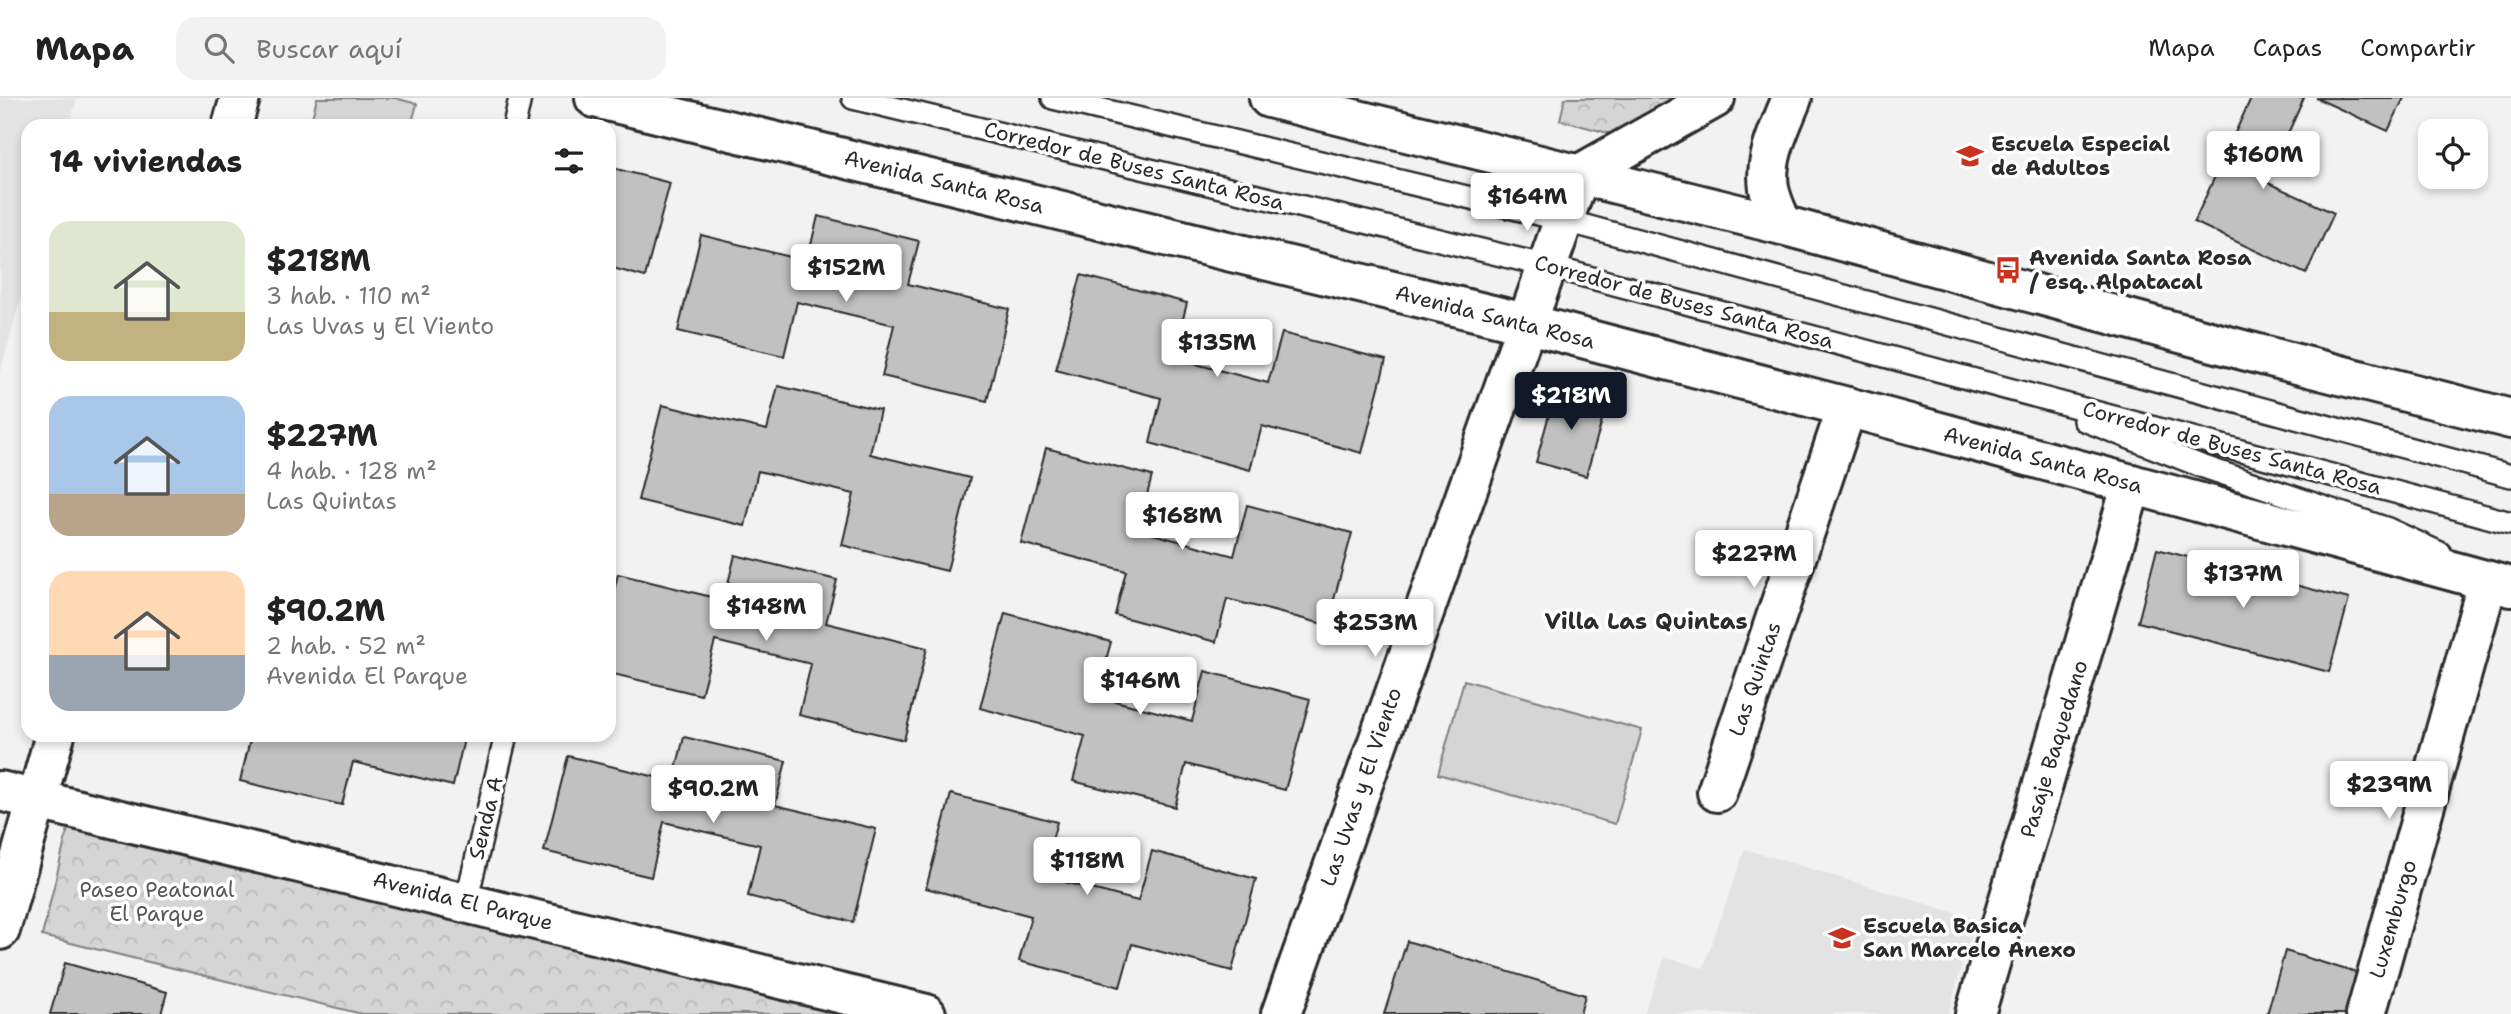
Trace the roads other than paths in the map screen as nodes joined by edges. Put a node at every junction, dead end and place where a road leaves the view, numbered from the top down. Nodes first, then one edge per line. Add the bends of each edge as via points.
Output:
1 (240, 98) edge
2 (520, 98) edge
3 (595, 98) edge
4 (853, 98) edge
5 (1053, 98) edge
6 (1269, 98) edge
7 (1715, 98) edge
8 (1792, 98) edge
9 (234, 119) edge
10 (516, 119) edge
11 (1580, 174) junction
12 (1563, 220) junction
13 (1782, 225) junction
14 (1547, 266) junction
15 (1525, 323) junction
16 (2008, 388) junction
17 (1847, 407) junction
18 (2511, 419) edge
19 (2511, 476) edge
20 (2133, 484) junction
21 (2511, 523) edge
22 (2500, 584) edge
23 (53, 742) edge
24 (504, 742) edge
25 (0, 791) edge
26 (1717, 792) dead end
27 (37, 798) junction
28 (466, 902) junction
29 (0, 930) edge
30 (926, 1014) edge
31 (1281, 1014) edge
32 (1975, 1014) edge
33 (2366, 1014) edge

1 - 9 street
2 - 10 lane
3 - 15 street, Avenida Santa Rosa
4 - 14 lane, Corredor de Buses Santa Rosa
5 - 12 lane
6 - 11 street
7 - 11 street
8 - 13 street via 1776,138 1769,174 1769,189
11 - 12 street, Las Uvas y El Viento
11 - 13 street
12 - 14 street, Las Uvas y El Viento
12 - 19 lane
13 - 18 street
14 - 15 street, Las Uvas y El Viento
14 - 16 lane, Corredor de Buses Santa Rosa
15 - 17 street, Avenida Santa Rosa
15 - 31 street, Las Uvas y El Viento
16 - 21 lane, Corredor de Buses Santa Rosa
16 - 22 lane via 2202,466 2388,529
17 - 20 street, Avenida Santa Rosa
17 - 26 street, Las Quintas
20 - 22 street, Avenida Santa Rosa
20 - 32 street, Pasaje Baquedano
22 - 33 street, Luxemburgo
23 - 27 street
24 - 28 lane, Senda A
25 - 27 street, Avenida El Parque
27 - 28 street, Avenida El Parque
27 - 29 street
28 - 30 street, Avenida El Parque

